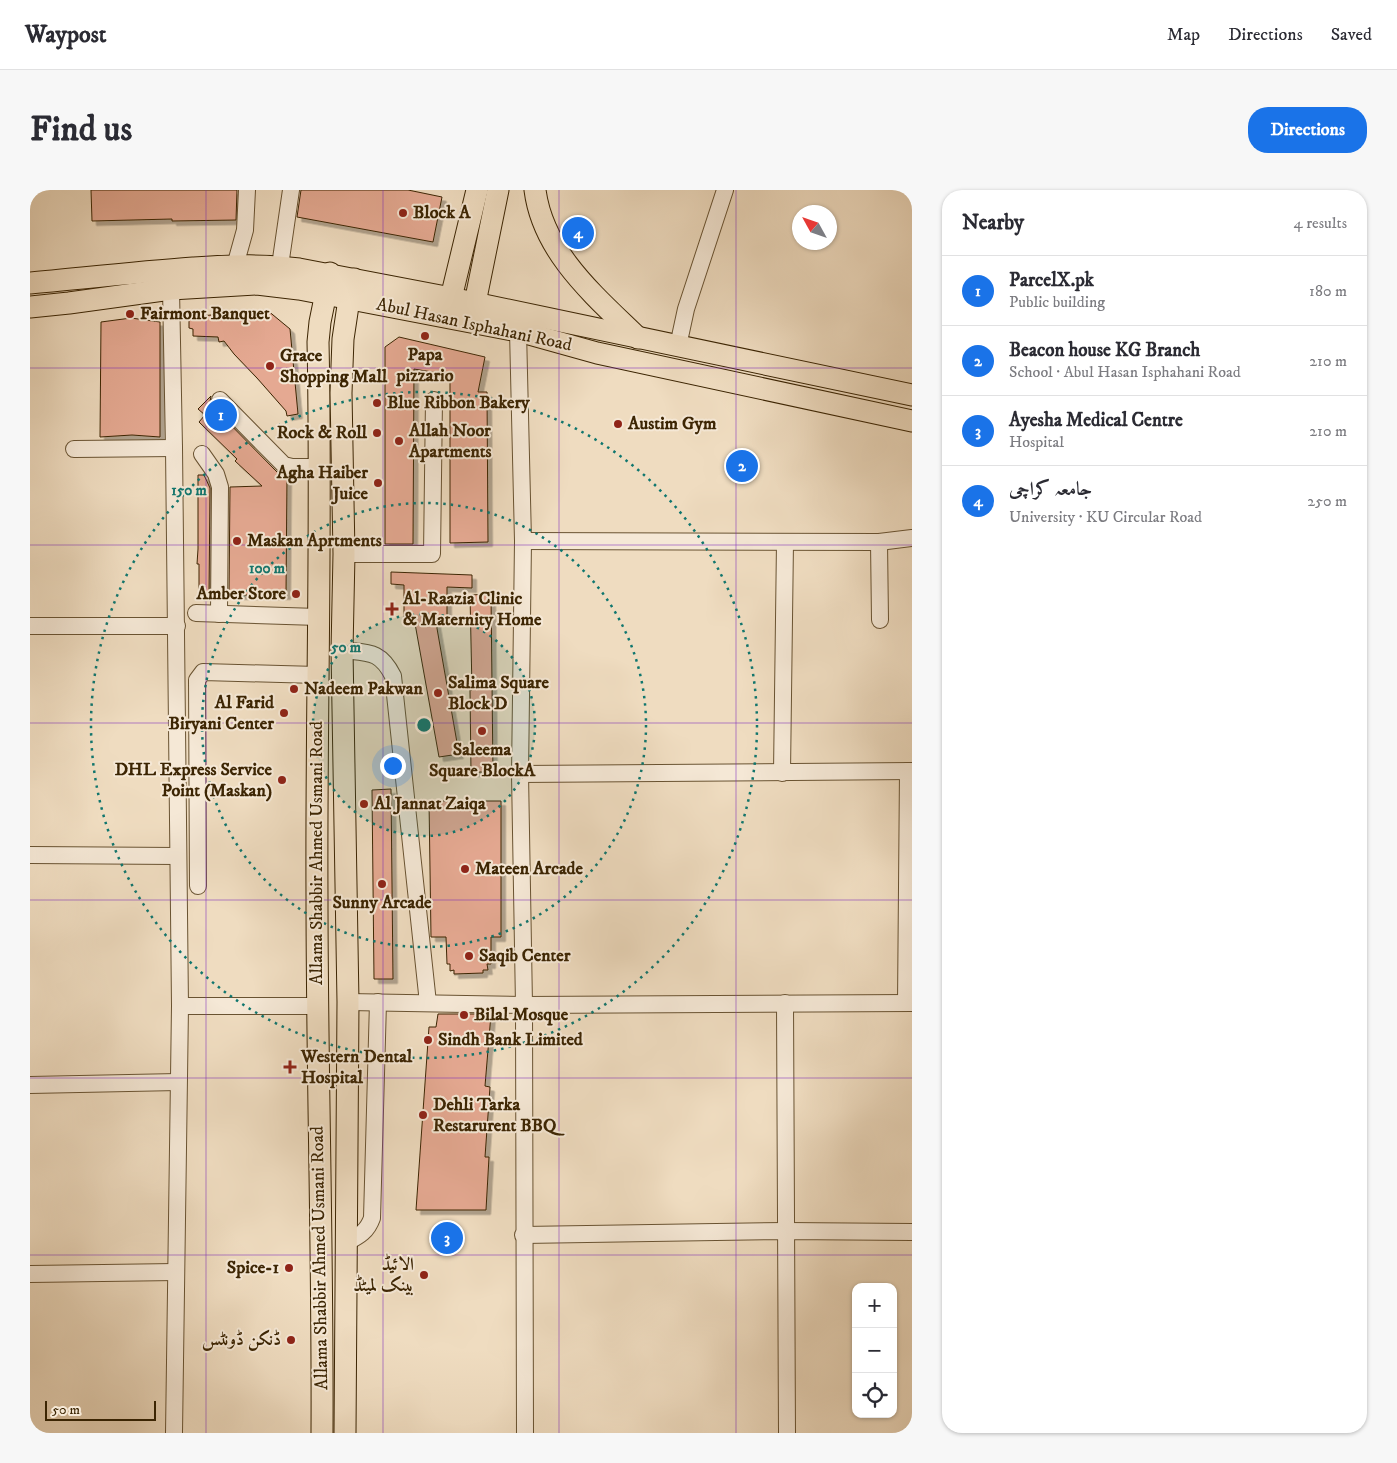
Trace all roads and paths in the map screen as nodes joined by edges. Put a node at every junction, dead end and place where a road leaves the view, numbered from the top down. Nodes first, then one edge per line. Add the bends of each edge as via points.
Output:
1 (247, 190) edge
2 (291, 190) edge
3 (477, 190) edge
4 (498, 190) edge
5 (535, 190) edge
6 (725, 190) edge
7 (235, 266) junction
8 (280, 266) junction
9 (330, 274) junction
10 (30, 283) edge
11 (171, 289) junction
12 (352, 289) junction
13 (325, 294) junction
14 (452, 298) junction
15 (474, 303) junction
16 (30, 307) edge
17 (518, 331) junction
18 (638, 338) junction
19 (678, 346) junction
20 (912, 395) edge
21 (220, 400) dead end
22 (434, 400) dead end
23 (912, 421) edge
24 (174, 448) junction
25 (74, 449) dead end
26 (202, 454) dead end
27 (321, 466) junction
28 (912, 538) edge
29 (523, 541) junction
30 (785, 542) junction
31 (879, 542) junction
32 (344, 554) junction
33 (196, 614) dead end
34 (220, 614) junction
35 (318, 617) junction
36 (880, 620) dead end
37 (30, 626) edge
38 (177, 626) junction
39 (342, 650) junction
40 (317, 675) junction
41 (910, 771) edge
42 (782, 773) junction
43 (520, 774) junction
44 (30, 855) edge
45 (177, 856) junction
46 (198, 886) dead end
47 (348, 1002) junction
48 (378, 1002) junction
49 (428, 1003) junction
50 (785, 1003) junction
51 (909, 1003) edge
52 (524, 1005) junction
53 (180, 1006) junction
54 (317, 1006) junction
55 (178, 1082) junction
56 (30, 1085) edge
57 (786, 1231) junction
58 (912, 1232) edge
59 (523, 1235) junction
60 (346, 1243) junction
61 (176, 1272) junction
62 (30, 1274) edge
63 (174, 1433) edge
64 (322, 1433) edge
65 (345, 1433) edge
66 (525, 1433) edge
67 (788, 1433) edge

1 - 7 street via 245,230
2 - 8 street
3 - 14 main road
4 - 15 main road
5 - 18 main road via 537,206 549,237 574,273
6 - 19 street via 686,309
7 - 8 main road, Abul Hasan Isphahani Road
7 - 10 main road, Abul Hasan Isphahani Road
8 - 9 main road, Abul Hasan Isphahani Road
9 - 12 main road, Abul Hasan Isphahani Road
9 - 13 main road, Allama Shabbir Ahmed Usmani Road
11 - 13 main road, Abul Hasan Isphahani Road via 257,284
11 - 16 main road, Abul Hasan Isphahani Road
11 - 24 street
12 - 13 main road, Abul Hasan Isphahani Road
12 - 14 main road, Abul Hasan Isphahani Road
12 - 17 main road, Abul Hasan Isphahani Road
12 - 32 main road, Allama Shabbir Ahmed Usmani Road via 343,339 341,393
13 - 27 main road, Allama Shabbir Ahmed Usmani Road via 318,342
14 - 15 main road, Abul Hasan Isphahani Road
15 - 18 main road, Abul Hasan Isphahani Road
17 - 23 main road, Abul Hasan Isphahani Road via 597,353
17 - 29 street
18 - 19 main road, Abul Hasan Isphahani Road
19 - 20 main road, Abul Hasan Isphahani Road
21 - 27 street via 284,465
22 - 32 street via 432,554
24 - 25 street
24 - 38 street
26 - 34 street via 216,474 220,488
27 - 35 main road, Allama Shabbir Ahmed Usmani Road
28 - 31 street
29 - 30 street
29 - 43 street
30 - 31 street
30 - 42 street
31 - 36 street
32 - 39 main road, Allama Shabbir Ahmed Usmani Road
33 - 34 street
34 - 35 street
35 - 40 main road, Allama Shabbir Ahmed Usmani Road
37 - 38 street
38 - 45 street
39 - 47 main road, Allama Shabbir Ahmed Usmani Road
39 - 49 street via 374,654 387,663 393,676
40 - 46 street via 203,672 197,680
40 - 54 main road, Allama Shabbir Ahmed Usmani Road
41 - 42 street
41 - 51 street
42 - 43 street
43 - 52 street
44 - 45 street
45 - 53 street
47 - 48 street
47 - 60 main road, Allama Shabbir Ahmed Usmani Road
48 - 49 street
48 - 60 street via 372,1218 363,1234
49 - 52 street
50 - 51 street
50 - 52 street
50 - 57 street
52 - 59 street
53 - 54 street
53 - 55 street
54 - 64 main road, Allama Shabbir Ahmed Usmani Road
55 - 56 street
55 - 61 street
57 - 58 street
57 - 59 street
57 - 67 street
59 - 66 street
60 - 65 main road, Allama Shabbir Ahmed Usmani Road
61 - 62 street
61 - 63 street

